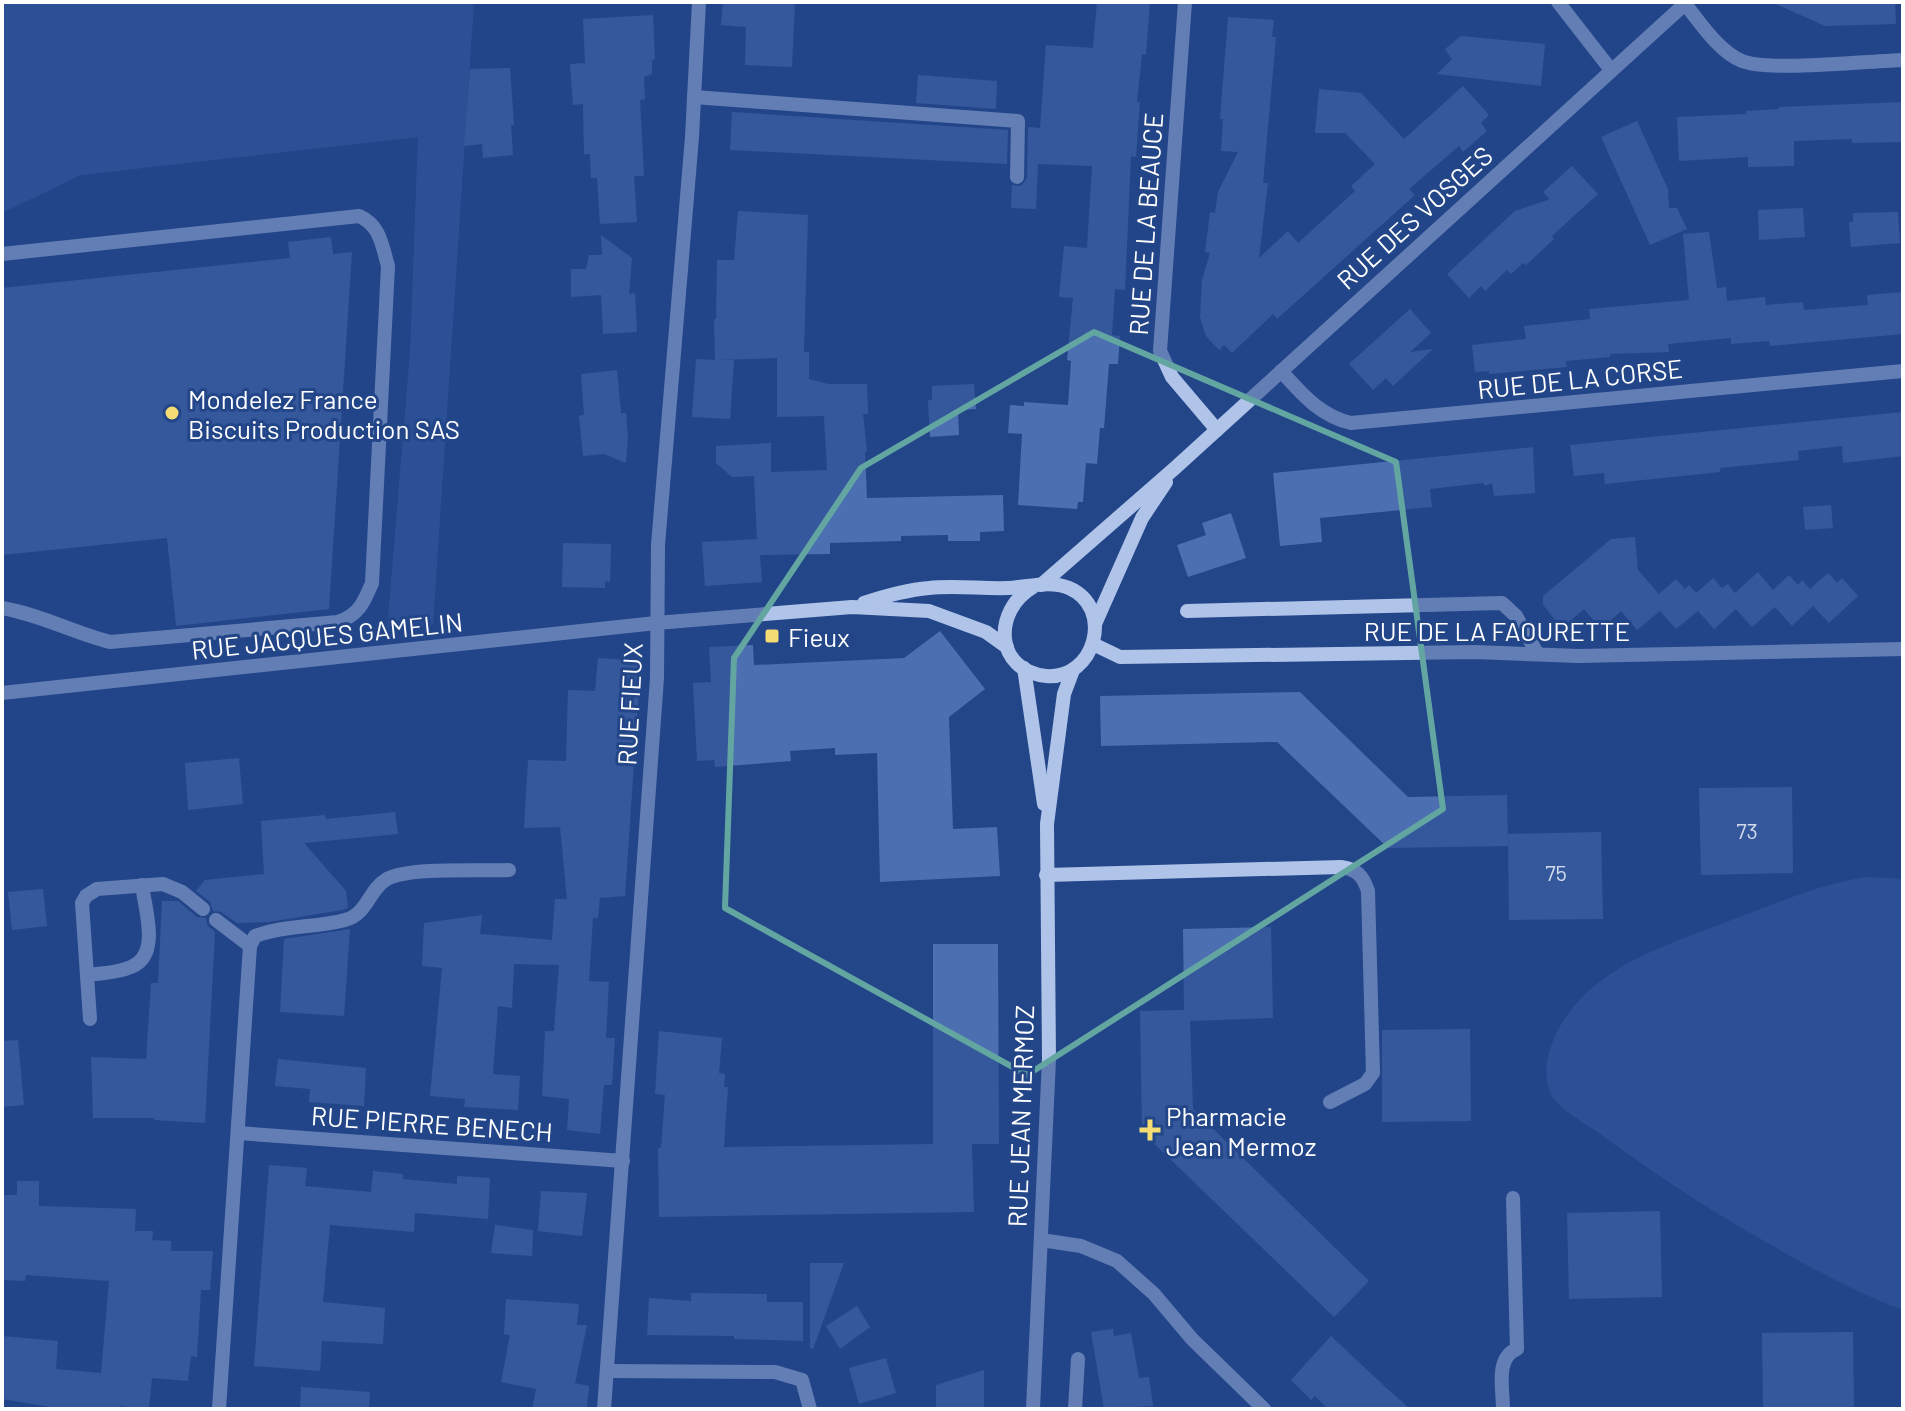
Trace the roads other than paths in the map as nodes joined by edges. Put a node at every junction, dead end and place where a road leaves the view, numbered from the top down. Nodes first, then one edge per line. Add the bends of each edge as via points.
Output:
1 (699, 2) edge
2 (1185, 2) edge
3 (1558, 2) edge
4 (1686, 3) edge
5 (1903, 60) edge
6 (1611, 70) junction
7 (694, 97) junction
8 (1017, 177) dead end
9 (2, 254) edge
10 (1281, 371) junction
11 (1903, 371) edge
12 (1217, 430) junction
13 (1175, 468) junction
14 (1037, 586) junction
15 (852, 607) junction
16 (2, 608) edge
17 (1187, 611) dead end
18 (656, 623) junction
19 (1095, 624) junction
20 (1093, 644) junction
21 (1007, 647) junction
22 (1903, 649) edge
23 (1537, 653) junction
24 (1024, 668) junction
25 (1073, 670) junction
26 (2, 693) edge
27 (1047, 824) junction
28 (509, 870) dead end
29 (1046, 875) junction
30 (142, 885) junction
31 (203, 909) dead end
32 (216, 920) dead end
33 (250, 946) junction
34 (87, 975) junction
35 (90, 1019) dead end
36 (1330, 1102) dead end
37 (238, 1133) junction
38 (623, 1161) junction
39 (1513, 1198) dead end
40 (1041, 1240) junction
41 (1078, 1359) dead end
42 (607, 1371) junction
43 (219, 1409) edge
44 (604, 1409) edge
45 (810, 1409) edge
46 (1033, 1409) edge
47 (1075, 1409) edge
48 (1264, 1409) edge
49 (1503, 1409) edge

1 - 7 street, RUE FIEUX
2 - 12 street, RUE DE LA BEAUCE via 1160,351 1172,377
3 - 6 street
4 - 5 street via 1742,61 1771,65
4 - 6 street, RUE DES VOSGES
6 - 10 street, RUE DES VOSGES
7 - 8 street via 1018,121
7 - 18 street, RUE FIEUX
9 - 16 street via 359,216 379,234 388,266 372,583 354,617 110,642
10 - 11 street, RUE DE LA CORSE via 1320,411 1351,423
10 - 12 street, RUE DES VOSGES
12 - 13 street, RUE DES VOSGES
13 - 14 street, RUE DES VOSGES
13 - 19 street, RUE DES VOSGES via 1142,518
14 - 15 street via 931,588
14 - 19 street via 1070,589 1091,610
14 - 21 street, RUE DES VOSGES via 1011,605 1005,618
15 - 18 street
15 - 21 street via 929,611 986,632
17 - 23 street via 1502,603 1516,616
18 - 26 street, RUE JACQUES GAMELIN
18 - 38 street, RUE FIEUX via 657,678
19 - 20 street, RUE DES VOSGES
20 - 23 street, RUE DE LA FAOURETTE via 1120,657
20 - 25 street
21 - 24 street
22 - 23 street, RUE DE LA FAOURETTE
24 - 25 street via 1045,676
24 - 27 street, RUE JEAN MERMOZ
25 - 27 street, RUE JEAN MERMOZ via 1064,694
27 - 29 street, RUE JEAN MERMOZ
28 - 33 street via 398,874 375,887 359,915 270,930 255,936
29 - 36 street via 1353,869 1364,878 1368,891 1373,1073 1365,1084
29 - 40 street, RUE JEAN MERMOZ via 1049,1059
30 - 31 street via 163,884
30 - 34 street via 150,948 143,960 131,968
30 - 34 street via 97,889 86,896 82,903
32 - 33 street
33 - 37 street
34 - 35 street
37 - 38 street, RUE PIERRE BENECH
37 - 43 street
38 - 42 street, RUE FIEUX
39 - 49 street via 1517,1349 1503,1360
40 - 46 street, RUE JEAN MERMOZ
40 - 48 street via 1081,1246 1117,1261
41 - 47 street
42 - 44 street, RUE FIEUX
42 - 45 street via 775,1372 802,1380

